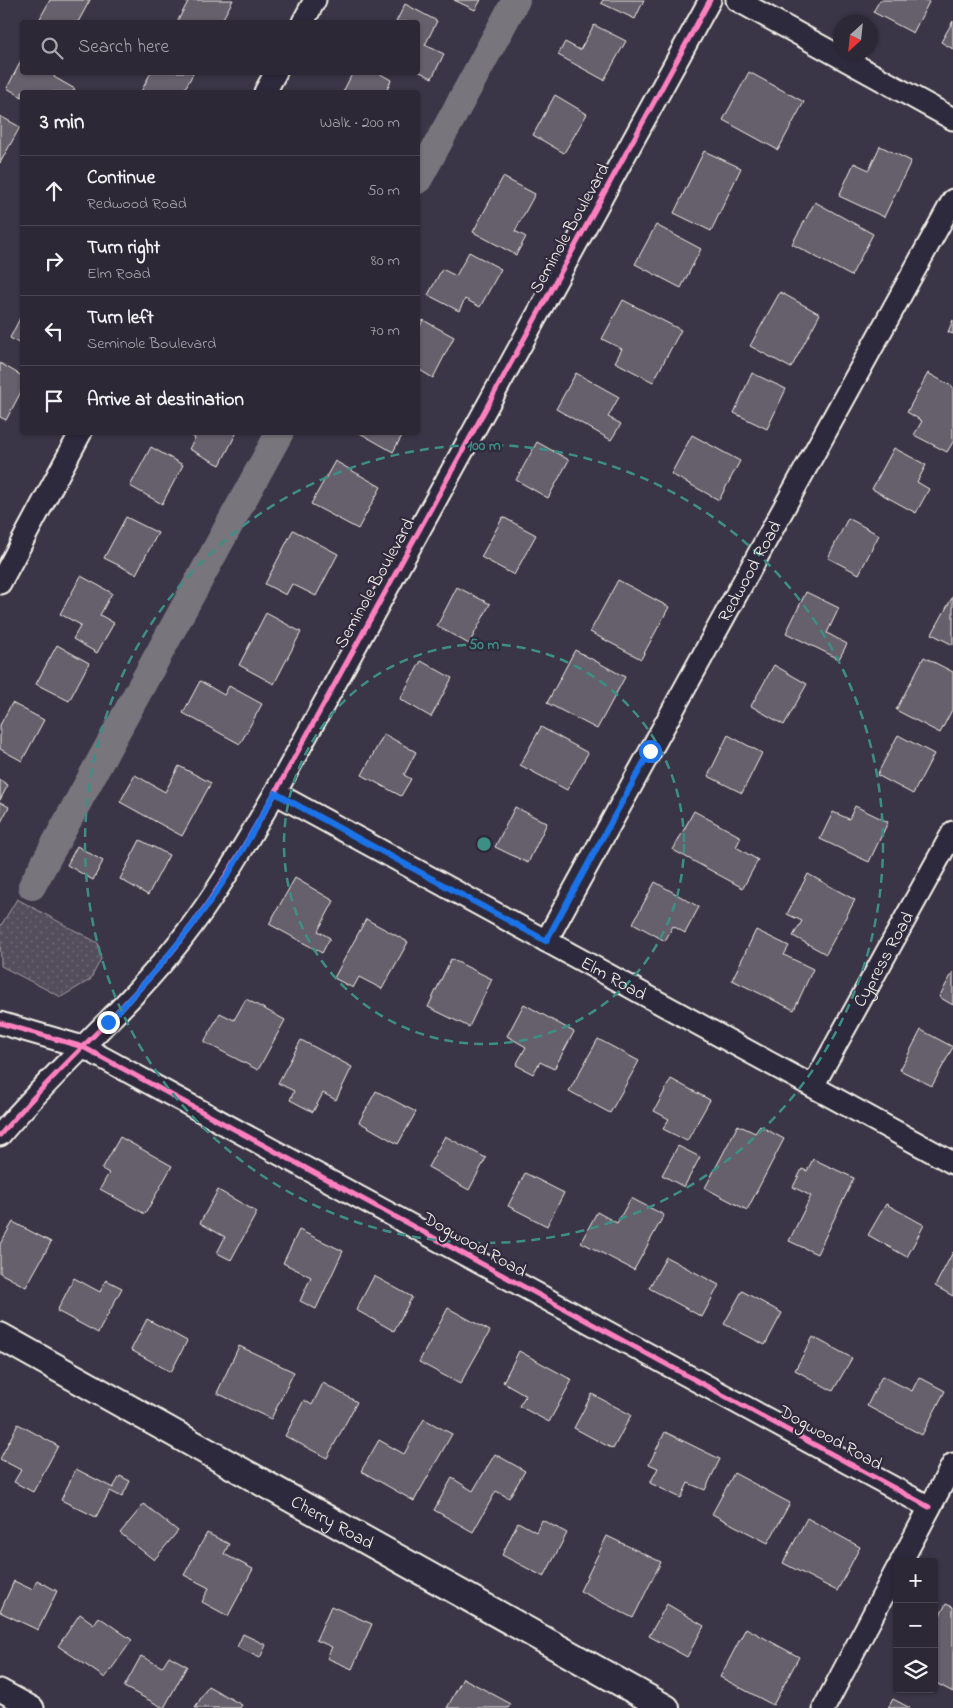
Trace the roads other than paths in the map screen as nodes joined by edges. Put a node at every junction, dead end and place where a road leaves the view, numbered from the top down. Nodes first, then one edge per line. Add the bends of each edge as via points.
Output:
1 (315, 0) edge
2 (710, 0) edge
3 (737, 0) edge
4 (304, 20) edge
5 (274, 75) edge
6 (266, 90) edge
7 (953, 119) edge
8 (953, 200) edge
9 (79, 435) edge
10 (0, 582) edge
11 (275, 793) junction
12 (953, 832) edge
13 (546, 941) junction
14 (0, 1022) edge
15 (83, 1046) junction
16 (813, 1086) junction
17 (0, 1135) edge
18 (953, 1163) edge
19 (0, 1336) edge
20 (953, 1464) edge
21 (930, 1506) junction
22 (902, 1558) edge
23 (893, 1577) edge
24 (0, 1690) edge
25 (33, 1708) edge
26 (666, 1708) edge
27 (824, 1708) edge

1 - 4 street
2 - 11 street, Seminole Boulevard
3 - 7 street
5 - 6 street
8 - 13 street, Redwood Road
9 - 10 street
11 - 13 street, Elm Road
11 - 15 street, Seminole Boulevard via 228,874 181,940 132,997
12 - 16 street, Cypress Road
13 - 16 street, Elm Road
14 - 15 street, Dogwood Road
15 - 17 street, Seminole Boulevard
15 - 21 street, Dogwood Road
16 - 18 street, Elm Road
19 - 26 street, Cherry Road
20 - 21 street
21 - 22 street
23 - 27 street
24 - 25 street

